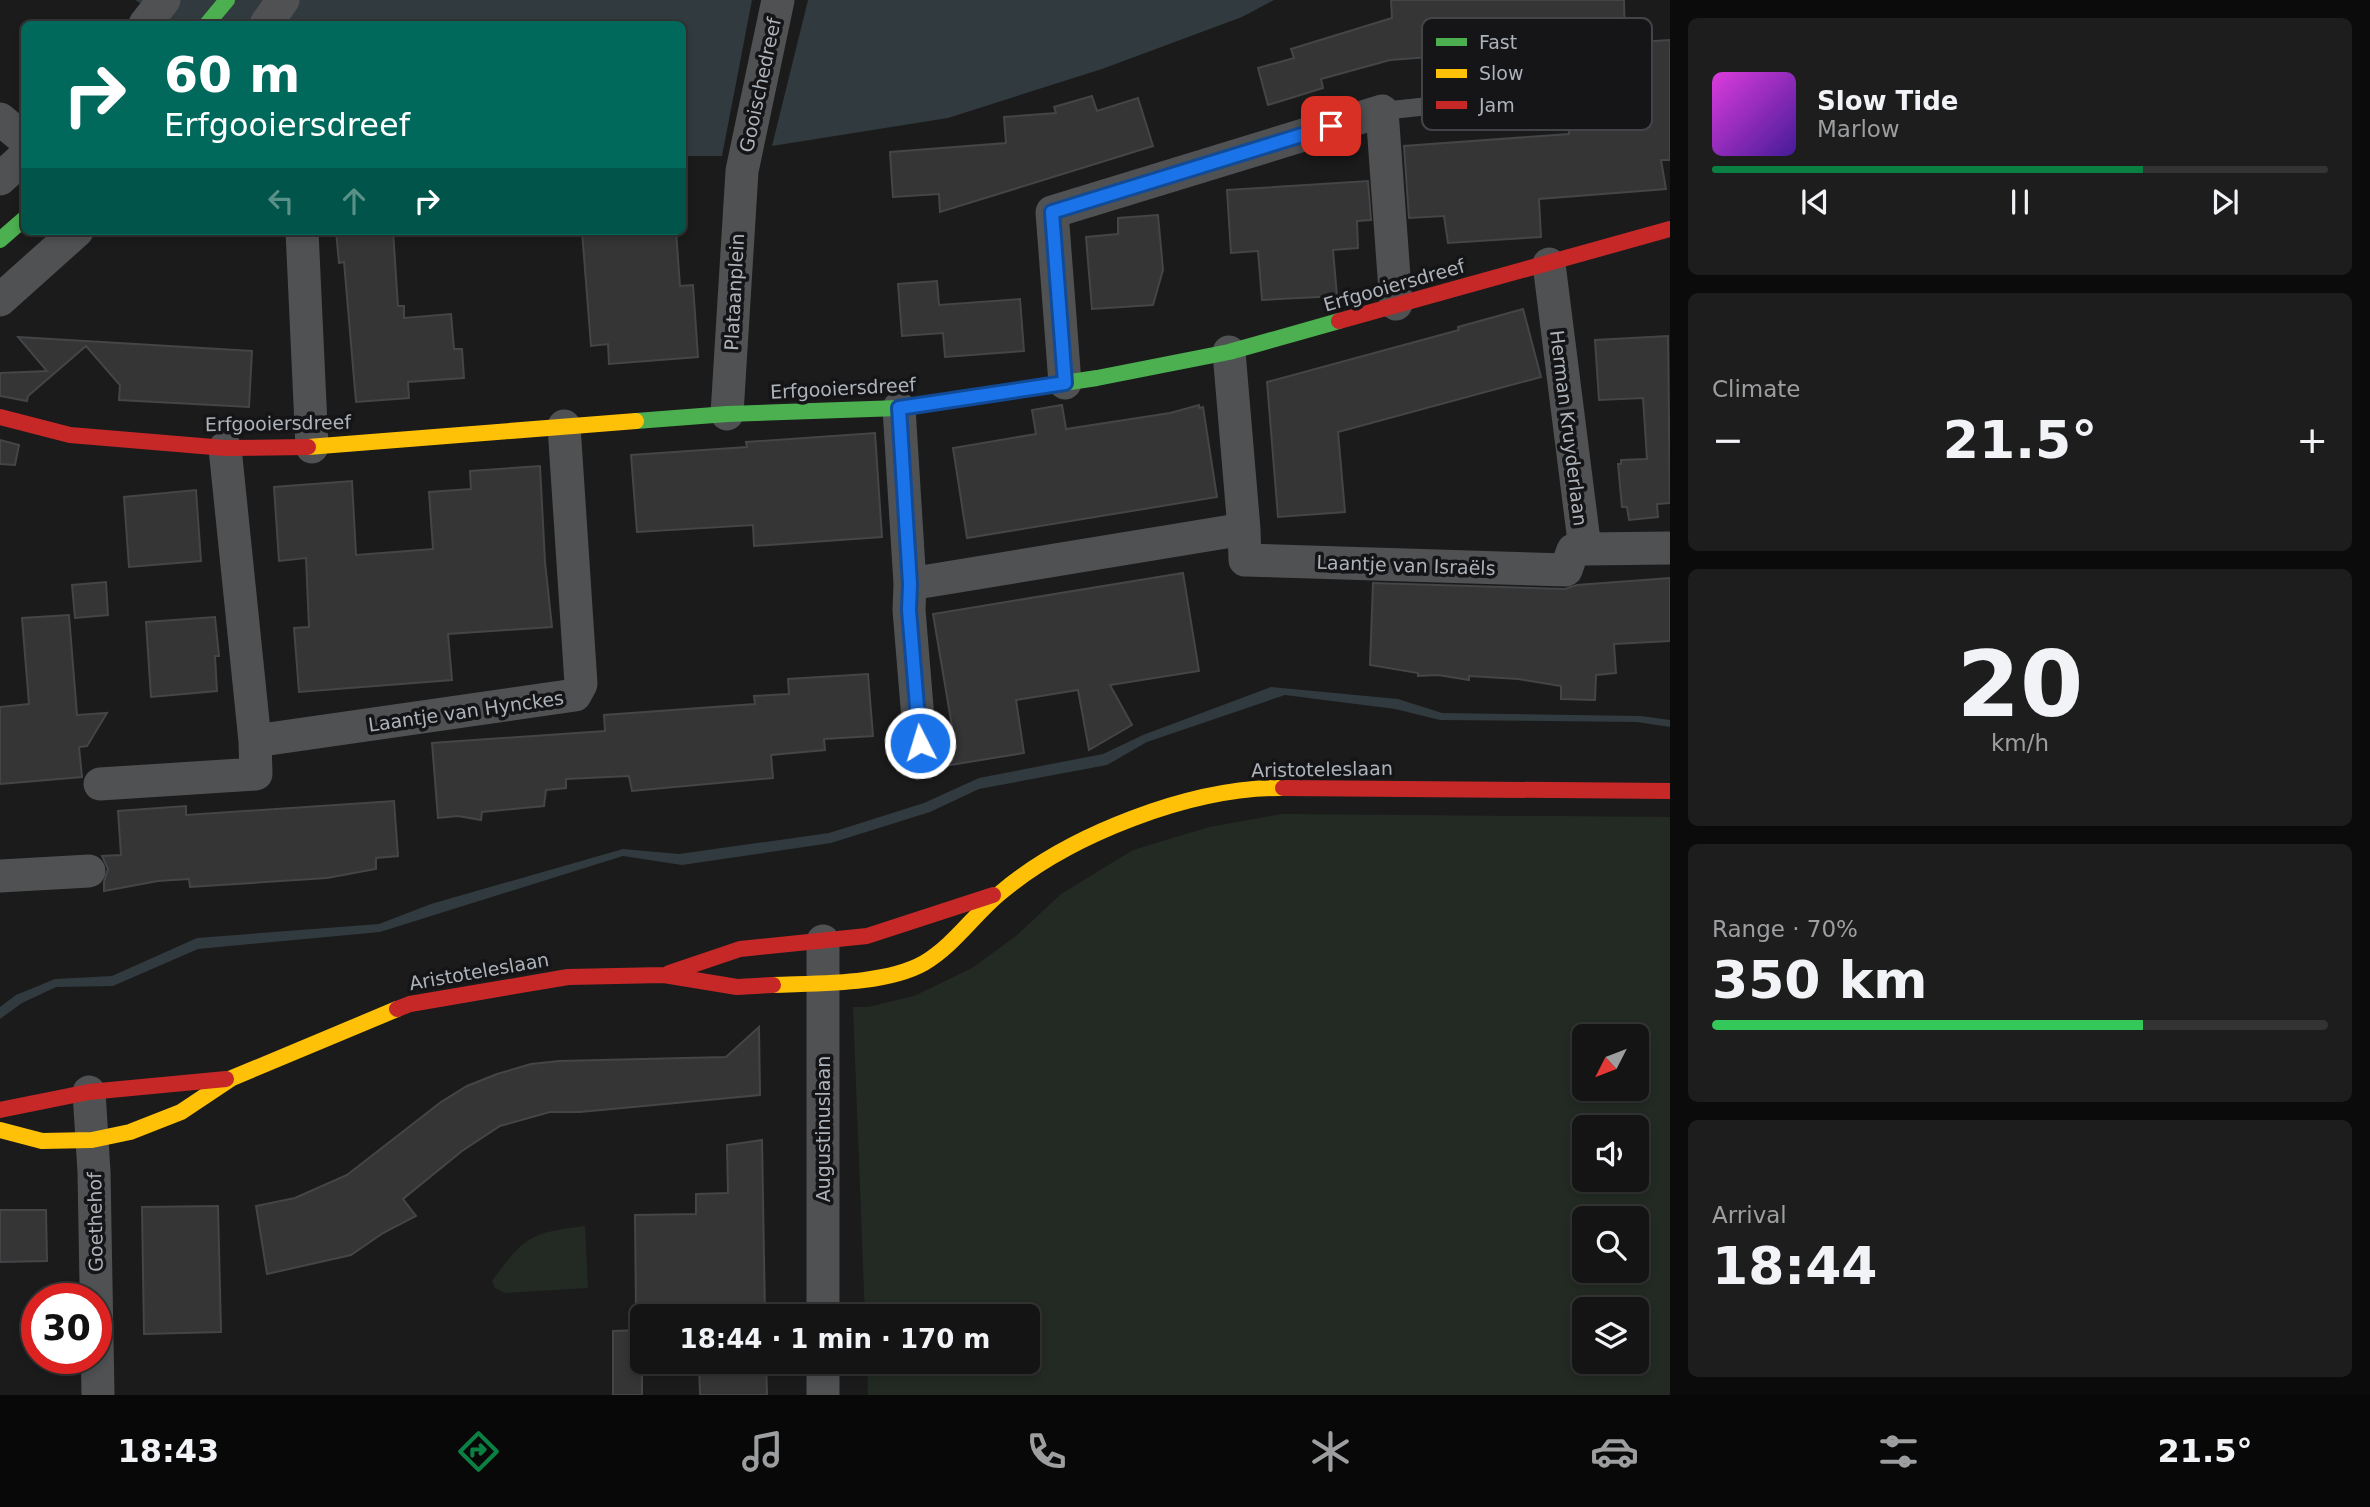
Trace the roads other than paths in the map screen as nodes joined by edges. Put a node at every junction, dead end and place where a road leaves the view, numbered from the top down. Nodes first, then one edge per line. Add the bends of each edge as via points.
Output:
1 (164, 0) edge
2 (227, 0) edge
3 (283, 0) edge
4 (778, 0) edge
5 (147, 21) edge
6 (210, 21) edge
7 (268, 21) edge
8 (1422, 107) edge
9 (1382, 111) junction
10 (0, 119) edge
11 (21, 136) edge
12 (21, 160) edge
13 (741, 171) joint
14 (0, 179) edge
15 (21, 222) edge
16 (1670, 229) edge
17 (73, 235) edge
18 (302, 235) edge
19 (0, 240) edge
20 (1549, 264) junction
21 (0, 300) edge
22 (1396, 304) junction
23 (1229, 352) junction
24 (1065, 383) junction
25 (899, 408) junction
26 (727, 414) junction
27 (0, 417) edge
28 (564, 426) junction
29 (312, 447) junction
30 (225, 448) junction
31 (1244, 529) junction
32 (1670, 548) edge
33 (1585, 550) junction
34 (910, 584) junction
35 (255, 741) junction
36 (920, 743) dead end
37 (100, 784) dead end
38 (1670, 791) edge
39 (89, 871) dead end
40 (0, 876) edge
41 (999, 894) junction
42 (823, 941) junction
43 (664, 975) junction
44 (823, 982) junction
45 (232, 1078) junction
46 (89, 1092) junction
47 (0, 1110) edge
48 (0, 1130) edge
49 (92, 1140) junction
50 (823, 1304) edge
51 (823, 1374) edge
52 (98, 1395) edge
53 (823, 1395) edge

1 - 5 street
2 - 6 street
3 - 7 street
4 - 13 street, Gooischedreef
8 - 9 lane
9 - 22 street
9 - 24 street via 1052,212
10 - 11 street
12 - 14 street
13 - 26 street, Plataanplein
15 - 19 street
16 - 20 street, Erfgooiersdreef
17 - 21 street
18 - 29 street
20 - 22 street, Erfgooiersdreef
20 - 33 street, Herman Kruyderlaan
22 - 23 street, Erfgooiersdreef
23 - 24 street, Erfgooiersdreef
23 - 31 street, Laantje van Israëls
24 - 25 street, Erfgooiersdreef
25 - 26 street, Erfgooiersdreef
25 - 34 street
26 - 28 street, Erfgooiersdreef
27 - 30 street, Erfgooiersdreef via 71,435
28 - 29 street, Erfgooiersdreef
28 - 35 street, Laantje van Hynckes via 581,684 575,695
29 - 30 street, Erfgooiersdreef
30 - 35 street
31 - 33 street, Laantje van Israëls via 1245,560 1566,570 1573,550
31 - 34 street
32 - 33 street, Herman Kruyderlaan
34 - 36 street
35 - 37 street via 256,774
38 - 41 street, Aristoteleslaan via 1278,788 1214,795 1152,811 1059,852
39 - 40 street
41 - 42 street, Aristoteleslaan via 867,936
41 - 44 street, Aristoteleslaan via 924,963 860,981
42 - 43 street, Aristoteleslaan via 740,949
42 - 44 street, Augustinuslaan
43 - 44 street, Aristoteleslaan via 737,987
43 - 45 street, Aristoteleslaan via 568,977 410,1003
44 - 50 street, Augustinuslaan
45 - 46 street, Aristoteleslaan
45 - 49 street, Aristoteleslaan via 181,1112 130,1132
46 - 47 street, Aristoteleslaan
46 - 49 street, Goethehof
48 - 49 street, Aristoteleslaan via 42,1141
49 - 52 street, Goethehof
51 - 53 street

